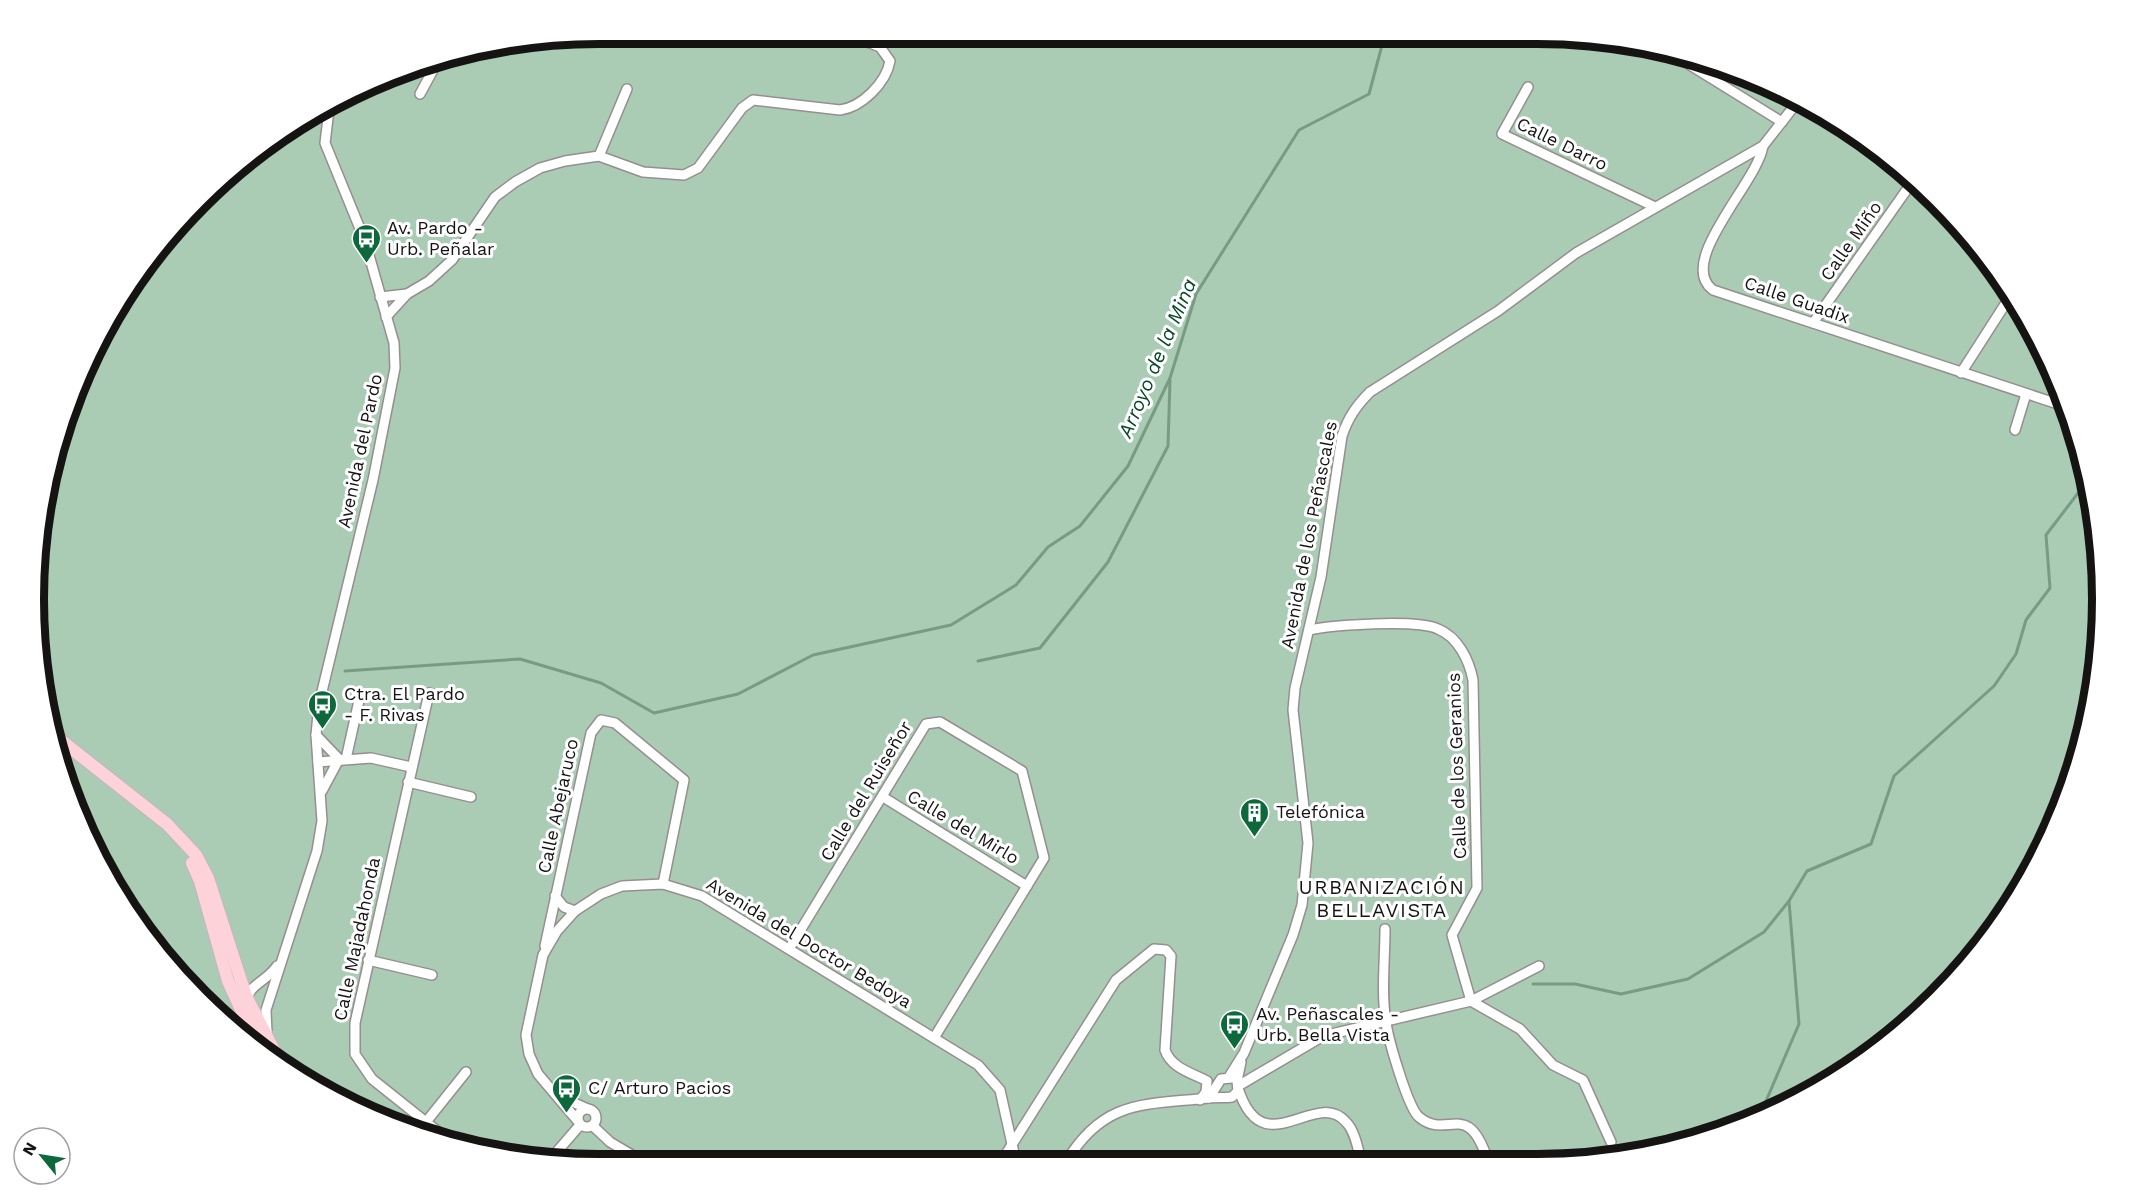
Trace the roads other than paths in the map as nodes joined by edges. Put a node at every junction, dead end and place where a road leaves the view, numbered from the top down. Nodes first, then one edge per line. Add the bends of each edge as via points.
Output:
1 (872, 44) edge
2 (435, 68) edge
3 (1702, 69) edge
4 (1528, 87) dead end
5 (627, 89) dead end
6 (420, 94) dead end
7 (1794, 107) edge
8 (328, 114) edge
9 (1782, 122) junction
10 (1764, 146) junction
11 (599, 156) junction
12 (1909, 187) edge
13 (1655, 207) junction
14 (406, 294) junction
15 (380, 297) junction
16 (2006, 302) edge
17 (386, 317) junction
18 (1813, 323) junction
19 (1961, 373) junction
20 (2026, 394) junction
21 (2057, 404) edge
22 (2015, 430) dead end
23 (1309, 630) junction
24 (360, 696) dead end
25 (440, 696) dead end
26 (316, 735) junction
27 (62, 741) edge
28 (342, 759) junction
29 (318, 762) junction
30 (411, 767) junction
31 (408, 782) junction
32 (321, 792) junction
33 (471, 797) dead end
34 (883, 797) junction
35 (167, 824) junction
36 (663, 884) junction
37 (1027, 886) junction
38 (555, 896) junction
39 (575, 911) junction
40 (1385, 929) dead end
41 (789, 950) junction
42 (543, 955) junction
43 (283, 956) junction
44 (368, 960) junction
45 (1539, 966) dead end
46 (237, 973) junction
47 (432, 975) dead end
48 (253, 988) junction
49 (1471, 1001) junction
50 (266, 1010) junction
51 (1385, 1022) junction
52 (251, 1032) edge
53 (934, 1038) junction
54 (264, 1041) edge
55 (466, 1072) dead end
56 (1207, 1081) junction
57 (1236, 1083) junction
58 (1217, 1087) junction
59 (559, 1096) junction
60 (1228, 1097) junction
61 (1204, 1099) junction
62 (1244, 1105) junction
63 (588, 1109) junction
64 (426, 1122) junction
65 (579, 1123) junction
66 (593, 1126) junction
67 (436, 1130) edge
68 (1611, 1142) dead end
69 (1012, 1146) junction
70 (556, 1152) edge
71 (630, 1154) edge
72 (1006, 1154) edge
73 (1014, 1154) edge
74 (1072, 1154) edge
75 (1360, 1154) edge
76 (1486, 1154) edge

1 - 11 street via 880,47 890,61 863,102 853,108 840,110 753,100 742,108 698,168 684,175 643,172
2 - 6 street
3 - 9 street
4 - 13 street, Calle Darro via 1502,134
5 - 11 street
7 - 9 street, Avenida de los Peñascales
8 - 15 street, Avenida del Pardo via 325,143 365,241
9 - 10 street, Avenida de los Peñascales
10 - 13 street, Avenida de los Peñascales
10 - 18 street, Calle Guadix via 1755,171 1705,249 1702,275 1713,290
11 - 14 street via 540,168 515,182 495,197 452,260 429,281
12 - 18 street, Calle Miño
13 - 23 street, Avenida de los Peñascales via 1576,253 1498,311 1370,392 1357,405 1342,436
14 - 15 street
14 - 17 street
15 - 17 street, Avenida del Pardo
16 - 19 street
17 - 26 street, Avenida del Pardo via 394,343 395,368 389,407 328,660
18 - 19 street, Calle Guadix
19 - 20 street, Calle Guadix
20 - 21 street, Calle Guadix
20 - 22 street
23 - 49 street, Calle de los Geranios via 1426,625 1449,635 1466,654 1473,680 1478,888 1452,935
23 - 57 street, Avenida de los Peñascales via 1293,710 1308,843 1302,904 1242,1057
24 - 28 street
25 - 30 street, Calle Majadahonda via 429,693
26 - 28 street
26 - 29 street, Avenida del Pardo
27 - 35 main road
28 - 29 street
28 - 30 street via 371,758
28 - 32 street
29 - 32 street, Avenida del Pardo
30 - 31 street, Calle Majadahonda
31 - 33 street
31 - 44 street, Calle Majadahonda
32 - 43 street, Avenida del Pardo via 317,851
34 - 37 street, Calle del Mirlo
34 - 37 street, Calle del Ruiseñor via 926,724 940,722 1022,771 1044,858
34 - 41 street, Calle del Ruiseñor
35 - 46 main road via 196,855 208,878
35 - 52 main road via 200,881 228,981
36 - 38 street, Calle Abejaruco via 684,780 615,723 601,720 591,733
36 - 39 street, Avenida del Doctor Bedoya via 622,886
36 - 41 street, Avenida del Doctor Bedoya via 702,896
37 - 53 street, Calle del Ruiseñor
38 - 39 street, Calle Abejaruco via 564,907
38 - 42 street, Calle Abejaruco
39 - 42 street, Avenida del Doctor Bedoya
40 - 51 street
41 - 53 street, Avenida del Doctor Bedoya
42 - 59 street, Avenida del Doctor Bedoya via 526,1035 528,1054 538,1074
43 - 48 street via 272,974
43 - 50 street, Avenida del Pardo
44 - 47 street
44 - 64 street, Calle Majadahonda via 355,1023 356,1054 372,1079
45 - 49 street
46 - 48 main road
46 - 48 street
48 - 50 street via 265,995
48 - 54 main road
49 - 51 street
49 - 68 street via 1520,1029 1553,1065 1582,1080
50 - 54 street
51 - 57 street via 1323,1036
51 - 76 street via 1416,1115 1432,1124 1467,1125 1481,1140
53 - 69 street, Avenida del Doctor Bedoya via 991,1077 1000,1090
55 - 64 street
56 - 58 street
56 - 61 street
56 - 69 street via 1168,1059 1165,1050 1171,956 1166,950 1154,948 1116,980
57 - 58 street via 1221,1079
57 - 60 street, Avenida de los Peñascales
57 - 62 street
58 - 60 street
58 - 61 street
59 - 63 street, Avenida del Doctor Bedoya
59 - 65 street, Avenida del Doctor Bedoya
60 - 61 street
60 - 62 street
61 - 74 street via 1126,1107 1092,1129
62 - 75 street via 1250,1114 1268,1124 1288,1124 1318,1113 1337,1115 1350,1127
63 - 65 street via 581,1111
63 - 66 street via 596,1116
64 - 67 street, Calle Majadahonda
65 - 66 street via 586,1128
65 - 70 street
66 - 71 street
69 - 72 street
69 - 73 street, Avenida del Doctor Bedoya

